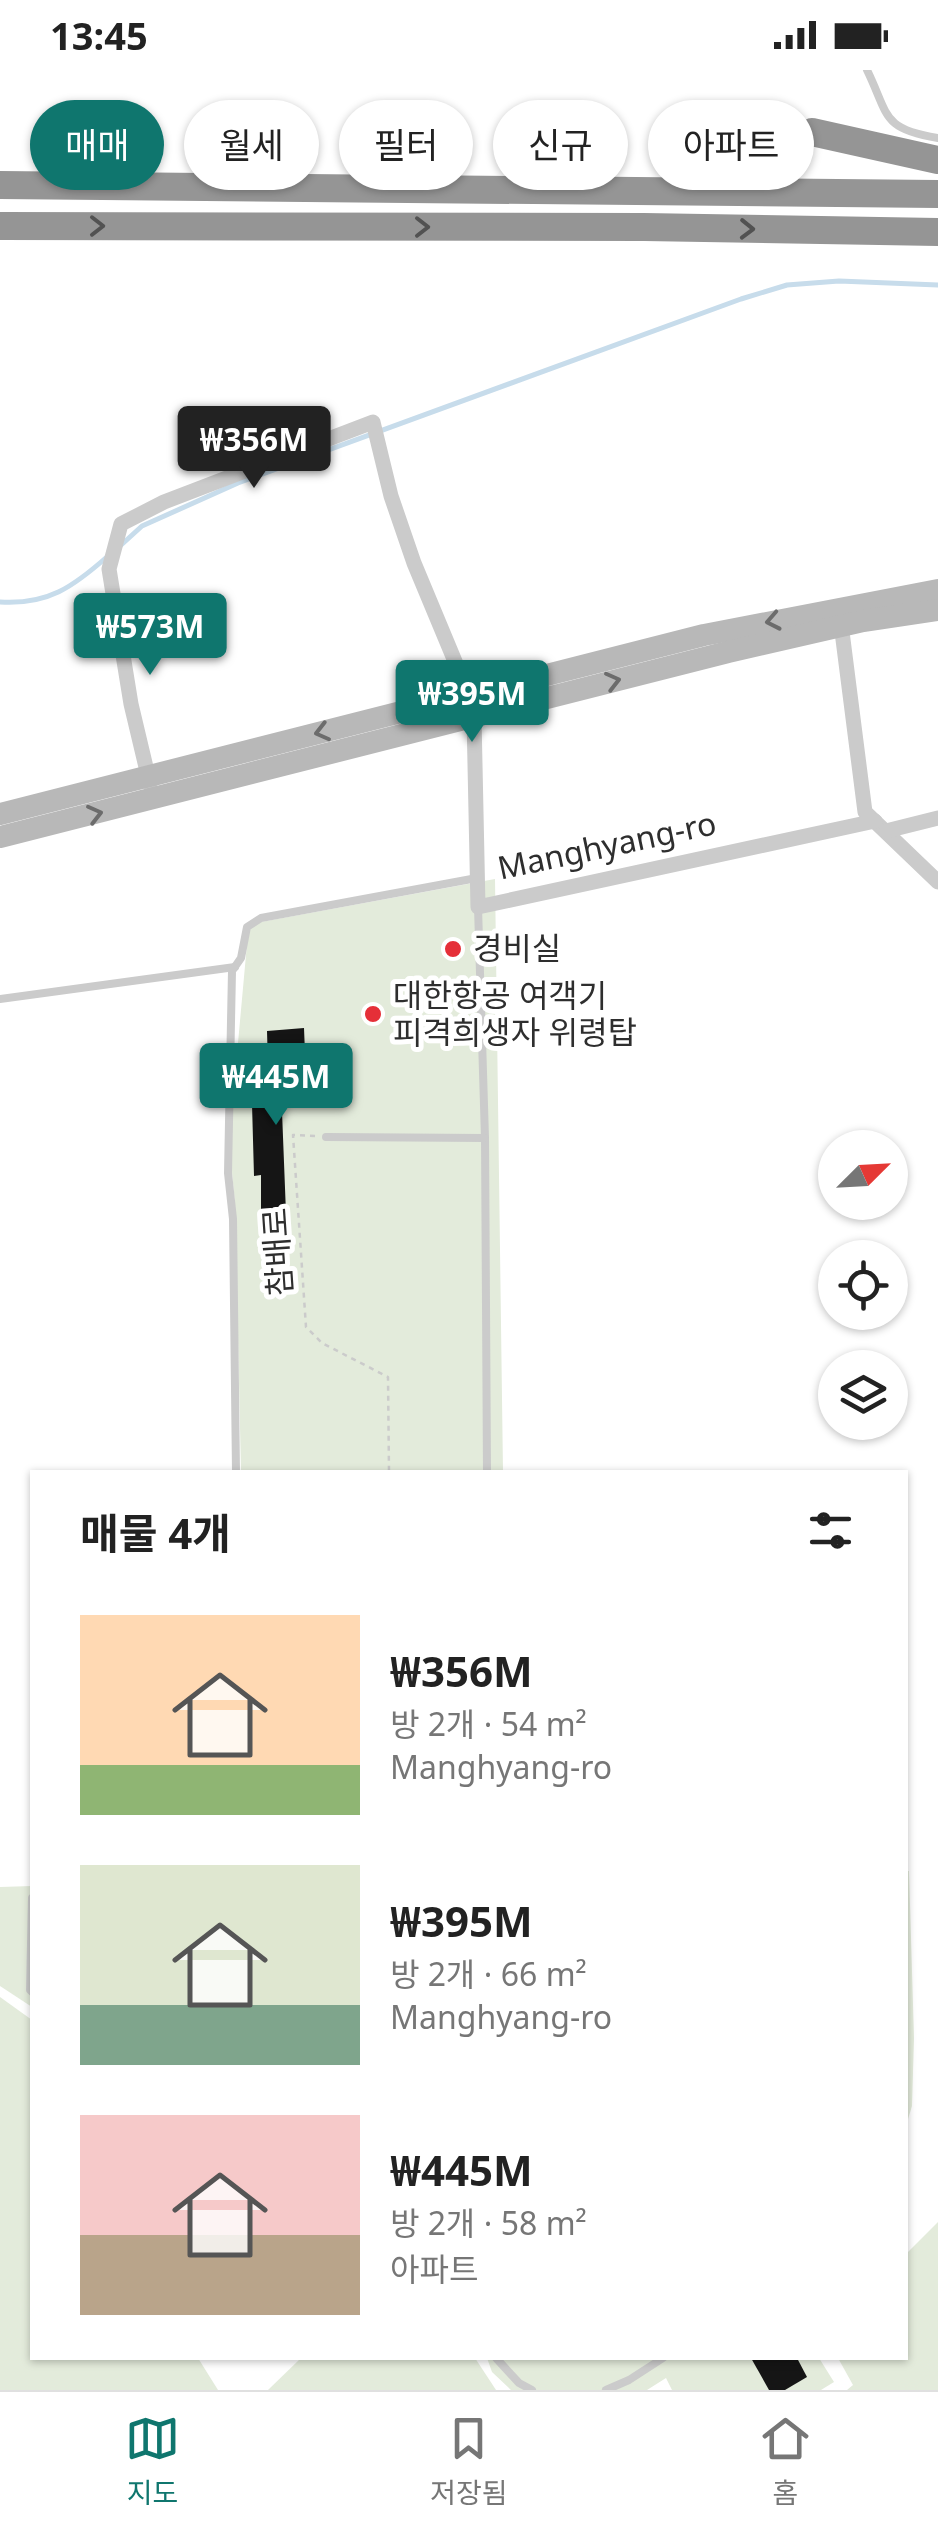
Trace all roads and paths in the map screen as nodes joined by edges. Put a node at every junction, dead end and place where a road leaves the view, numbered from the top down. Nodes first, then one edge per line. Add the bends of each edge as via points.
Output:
1 (867, 70) edge
2 (814, 133) edge
3 (938, 138) edge
4 (938, 160) edge
5 (0, 185) edge
6 (938, 194) edge
7 (0, 226) edge
8 (938, 232) edge
9 (938, 590) edge
10 (938, 610) edge
11 (840, 617) junction
12 (472, 706) junction
13 (150, 787) junction
14 (0, 814) edge
15 (938, 818) edge
16 (881, 826) junction
17 (0, 837) edge
18 (478, 878) junction
19 (938, 882) edge
20 (478, 906) junction
21 (236, 966) junction
22 (0, 999) edge
23 (326, 1137) joint
24 (485, 1138) junction
25 (236, 1470) edge
26 (389, 1470) edge
27 (487, 1470) edge
28 (498, 2360) edge
29 (659, 2360) edge
30 (532, 2390) edge
31 (606, 2390) edge

1 - 3 lane via 883,112 906,133
2 - 4 highway
5 - 6 highway
7 -> 8 highway
9 - 11 main road
10 - 11 main road
11 - 12 main road
11 - 16 street via 865,812
12 - 13 main road
12 - 13 street, Manghyang-ro via 414,563 375,430 164,502 121,524 109,569
12 - 18 street, Manghyang-ro
13 - 14 main road
17 -> 13 main road
15 - 16 street, Manghyang-ro
16 - 19 street
16 - 20 street, Manghyang-ro
18 - 20 street, Manghyang-ro
18 - 21 lane via 261,918 247,927
20 - 24 lane
21 - 22 lane
21 - 25 lane via 228,1172
23 - 24 lane
23 - 26 path, 참배로 via 293,1135 306,1327 388,1377
24 - 27 lane
28 - 30 lane
29 - 31 lane

